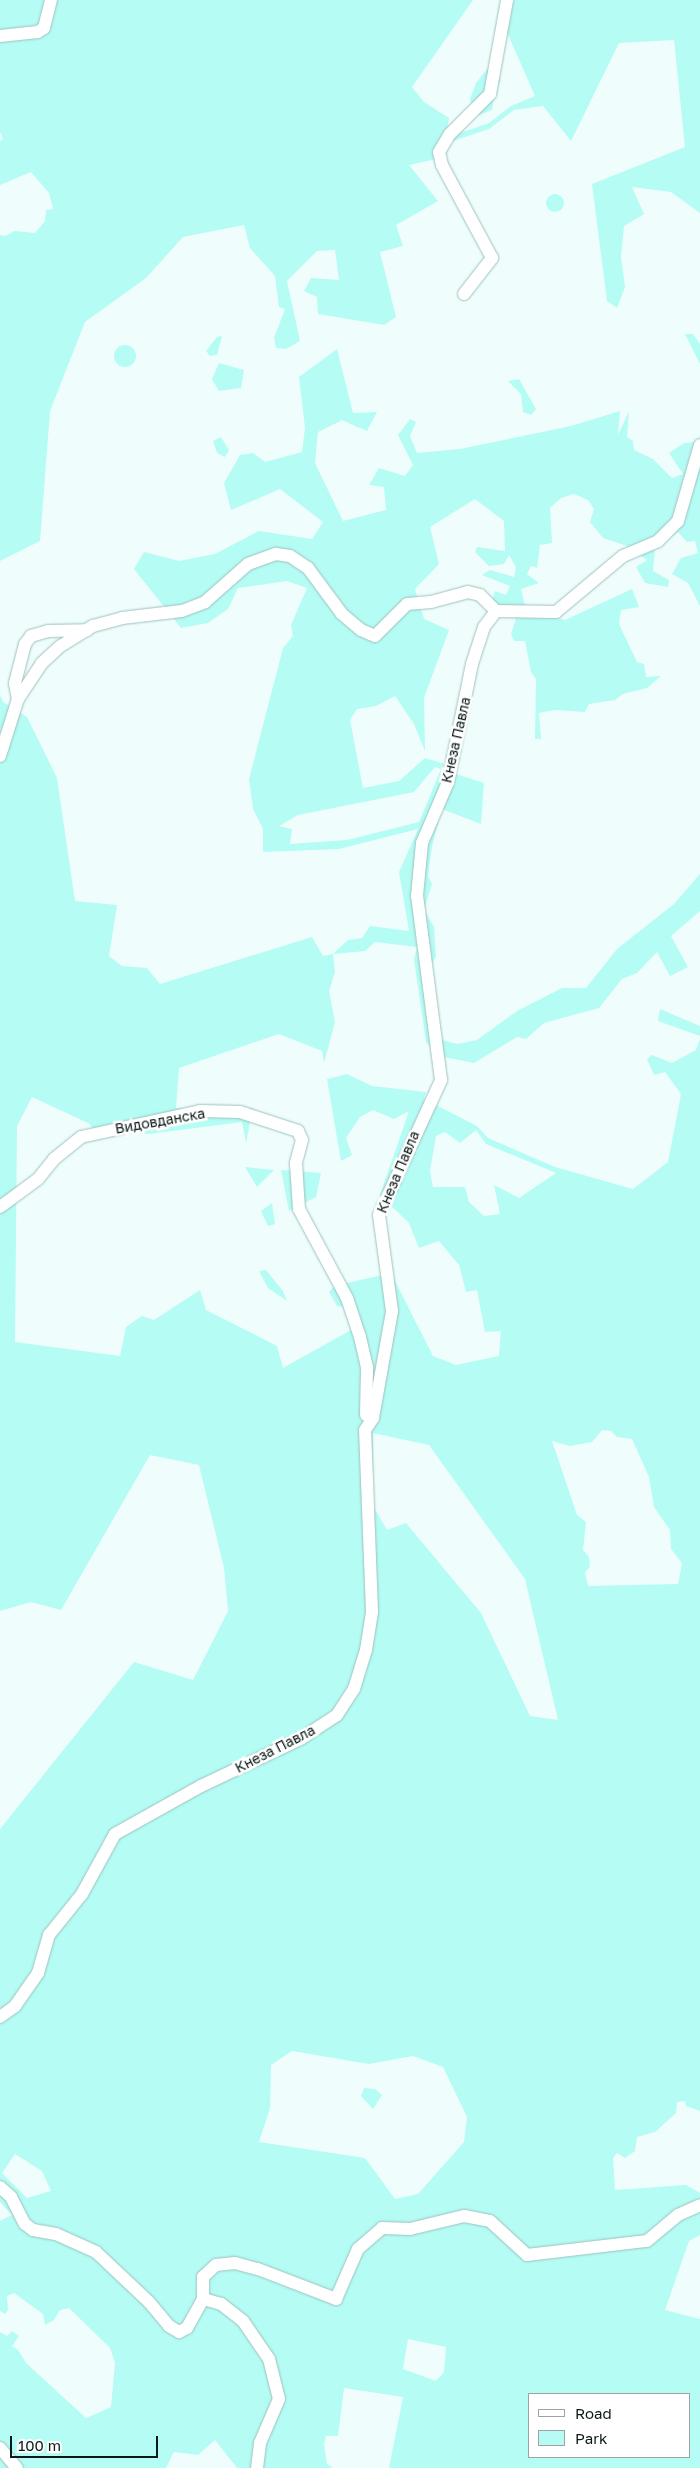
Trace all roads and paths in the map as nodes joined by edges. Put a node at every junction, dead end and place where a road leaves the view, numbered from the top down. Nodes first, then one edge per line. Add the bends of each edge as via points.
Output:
1 (51, 0) edge
2 (507, 0) edge
3 (0, 36) edge
4 (464, 294) dead end
5 (700, 445) edge
6 (496, 611) junction
7 (87, 630) junction
8 (18, 699) junction
9 (0, 756) edge
10 (0, 1207) edge
11 (365, 1430) junction
12 (0, 2017) edge
13 (0, 2187) edge
14 (700, 2205) edge
15 (203, 2299) junction
16 (0, 2448) edge
17 (17, 2468) edge
18 (257, 2468) edge

1 - 3 street via 44,28 38,32
2 - 4 street via 490,94 450,134 439,152 442,165 492,258
5 - 6 street via 678,521 658,540 622,556 556,612
6 - 7 street via 480,595 468,592 431,602 406,604 375,636 342,614 308,568 290,556 276,554 248,564 205,602 182,611 122,618
6 - 11 street, Кнеза Павла via 484,627 472,664 448,782 422,843 417,896 441,1080 379,1216 392,1312 373,1418
7 - 8 street via 59,647 42,663
7 - 8 street via 63,630 31,636 21,654 17,671 15,693
8 - 9 street
10 - 11 street, Видовданска via 38,1179 54,1159 81,1137 200,1112 240,1112 298,1131 302,1140 296,1163 299,1209 347,1298 360,1337 367,1368
11 - 12 street, Кнеза Павла via 372,1611 366,1650 354,1689 337,1715 302,1738 201,1786 115,1834 82,1894 49,1935 38,1973 15,2006
13 - 15 street via 11,2197 25,2224 33,2230 56,2234 96,2252 149,2302 169,2326 179,2332 187,2328
14 - 15 street via 678,2215 646,2241 527,2254 490,2221 464,2216 410,2229 382,2228 358,2249 336,2299 234,2263 216,2265 203,2278
15 - 18 street via 221,2304 243,2321 269,2359 278,2399 260,2443
16 - 17 street

